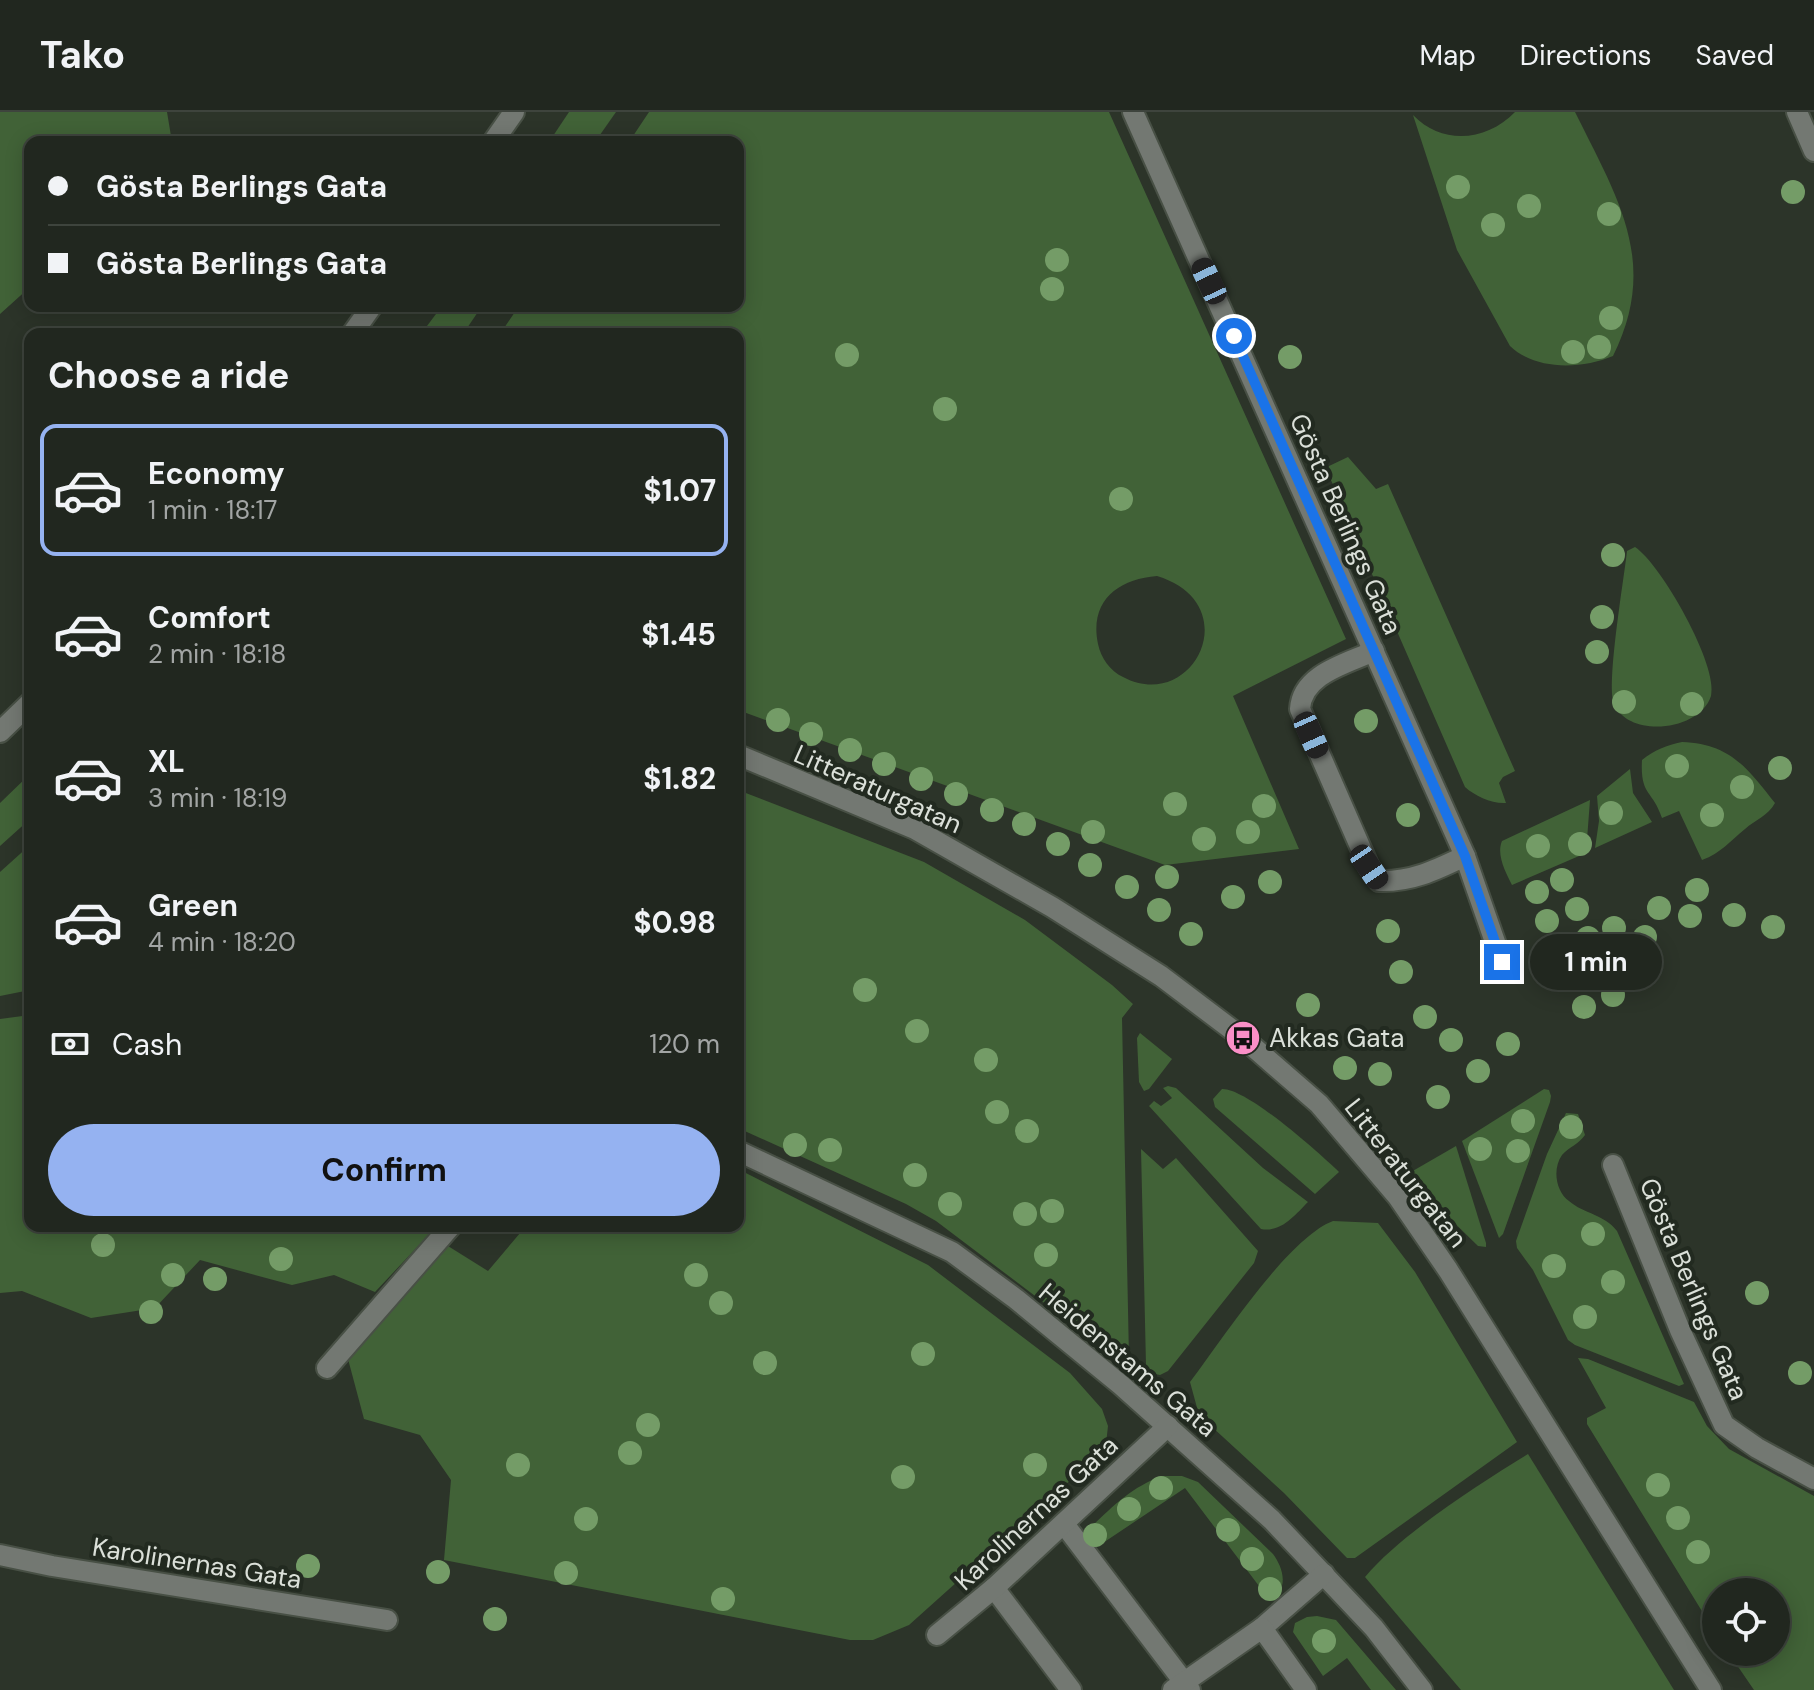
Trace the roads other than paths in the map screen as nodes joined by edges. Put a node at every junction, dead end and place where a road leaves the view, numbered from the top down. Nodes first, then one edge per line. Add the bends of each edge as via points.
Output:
1 (514, 112) edge
2 (1133, 112) edge
3 (1797, 112) edge
4 (497, 136) edge
5 (1814, 151) edge
6 (1374, 651) junction
7 (24, 709) edge
8 (0, 732) edge
9 (744, 758) edge
10 (1465, 856) junction
11 (1502, 962) dead end
12 (744, 1154) edge
13 (1613, 1165) dead end
14 (446, 1232) edge
15 (327, 1368) dead end
16 (1168, 1426) junction
17 (1814, 1479) edge
18 (1064, 1524) junction
19 (0, 1555) edge
20 (1324, 1574) junction
21 (994, 1588) junction
22 (387, 1620) dead end
23 (1262, 1628) junction
24 (937, 1635) dead end
25 (1182, 1687) edge
26 (1071, 1690) edge
27 (1306, 1690) edge
28 (1422, 1690) edge
29 (1711, 1690) edge

1 - 4 street
2 - 6 street, Gösta Berlings Gata
3 - 5 street
6 - 10 street, Gösta Berlings Gata
6 - 10 street via 1316,677 1301,698 1300,709 1369,867 1379,881 1399,882
7 - 8 street
9 - 29 street, Litteraturgatan via 915,829 1052,907 1161,976 1319,1104 1398,1197 1448,1270
10 - 11 street, Gösta Berlings Gata
12 - 16 street, Heidenstams Gata via 952,1252
13 - 17 street, Gösta Berlings Gata via 1724,1425
14 - 15 street
16 - 18 street, Karolinernas Gata
16 - 20 street, Heidenstams Gata
18 - 21 street, Karolinernas Gata
18 - 25 street
19 - 22 street, Karolinernas Gata
20 - 23 street
20 - 28 street, Heidenstams Gata
21 - 24 street, Karolinernas Gata
21 - 26 street
23 - 25 street
23 - 27 street

